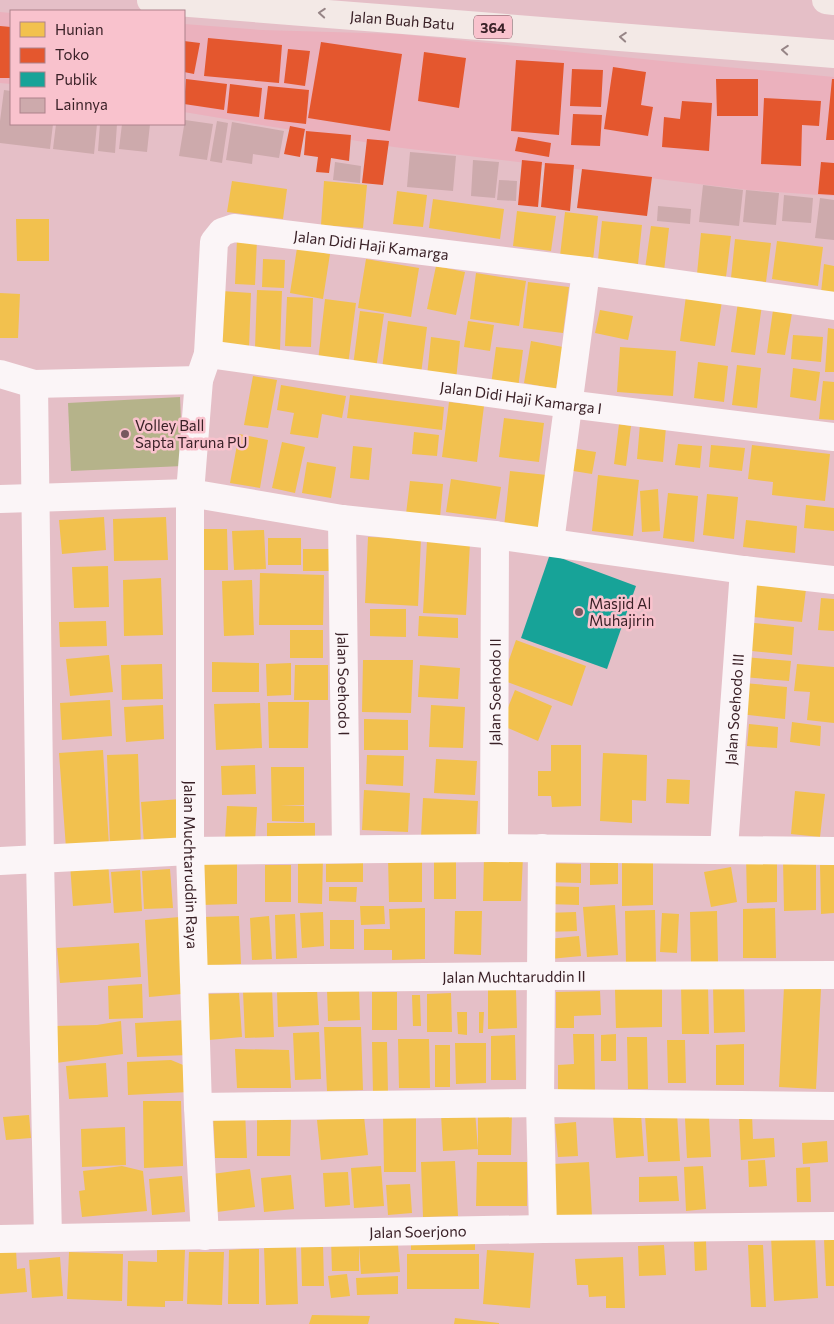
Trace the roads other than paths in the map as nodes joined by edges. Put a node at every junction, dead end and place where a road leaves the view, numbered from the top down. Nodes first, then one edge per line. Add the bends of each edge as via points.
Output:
1 (151, 0) edge
2 (826, 0) edge
3 (834, 1) edge
4 (834, 54) edge
5 (586, 272) junction
6 (834, 306) edge
7 (208, 354) junction
8 (0, 374) edge
9 (199, 380) junction
10 (34, 384) junction
11 (568, 404) junction
12 (834, 437) edge
13 (190, 493) junction
14 (36, 498) junction
15 (0, 499) edge
16 (342, 519) junction
17 (495, 535) junction
18 (550, 542) junction
19 (744, 570) junction
20 (834, 580) edge
21 (494, 848) junction
22 (542, 848) junction
23 (724, 848) junction
24 (346, 849) junction
25 (190, 851) junction
26 (834, 851) edge
27 (40, 859) junction
28 (0, 861) edge
29 (834, 975) edge
30 (541, 976) junction
31 (194, 979) junction
32 (540, 1103) junction
33 (834, 1106) edge
34 (198, 1107) junction
35 (834, 1226) edge
36 (543, 1230) junction
37 (205, 1236) junction
38 (48, 1238) junction
39 (0, 1239) edge

4 -> 1 main road, Jalan Buah Batu / 364
2 - 3 main road
5 - 6 street, Jalan Didi Haji Kamarga
5 - 7 street, Jalan Didi Haji Kamarga via 234,228 222,232 214,242
5 - 11 street
7 - 9 street, Jalan Didi Haji Kamarga
7 - 11 street, Jalan Didi Haji Kamarga I
8 - 10 street
9 - 10 street
9 - 13 street, Jalan Muchtaruddin Raya
10 - 14 street
11 - 12 street, Jalan Didi Haji Kamarga I
11 - 18 street
13 - 14 street
13 - 16 street
13 - 25 street, Jalan Muchtaruddin Raya
14 - 15 street
14 - 27 street
16 - 17 street
16 - 24 street, Jalan Soehodo I
17 - 18 street
17 - 21 street, Jalan Soehodo II
18 - 19 street
19 - 20 street
19 - 23 street, Jalan Soehodo III
21 - 22 street
21 - 24 street
22 - 23 street
22 - 30 street
23 - 26 street
24 - 25 street
25 - 27 street
25 - 31 street, Jalan Muchtaruddin Raya
27 - 28 street
27 - 38 street
29 - 30 street, Jalan Muchtaruddin II
30 - 31 street, Jalan Muchtaruddin II
30 - 32 street
31 - 34 street, Jalan Muchtaruddin Raya
32 - 33 street
32 - 34 street
32 - 36 street
34 - 37 street, Jalan Muchtaruddin Raya
35 - 36 street, Jalan Soerjono
36 - 37 street, Jalan Soerjono
37 - 38 street, Jalan Soerjono
38 - 39 street, Jalan Soerjono

